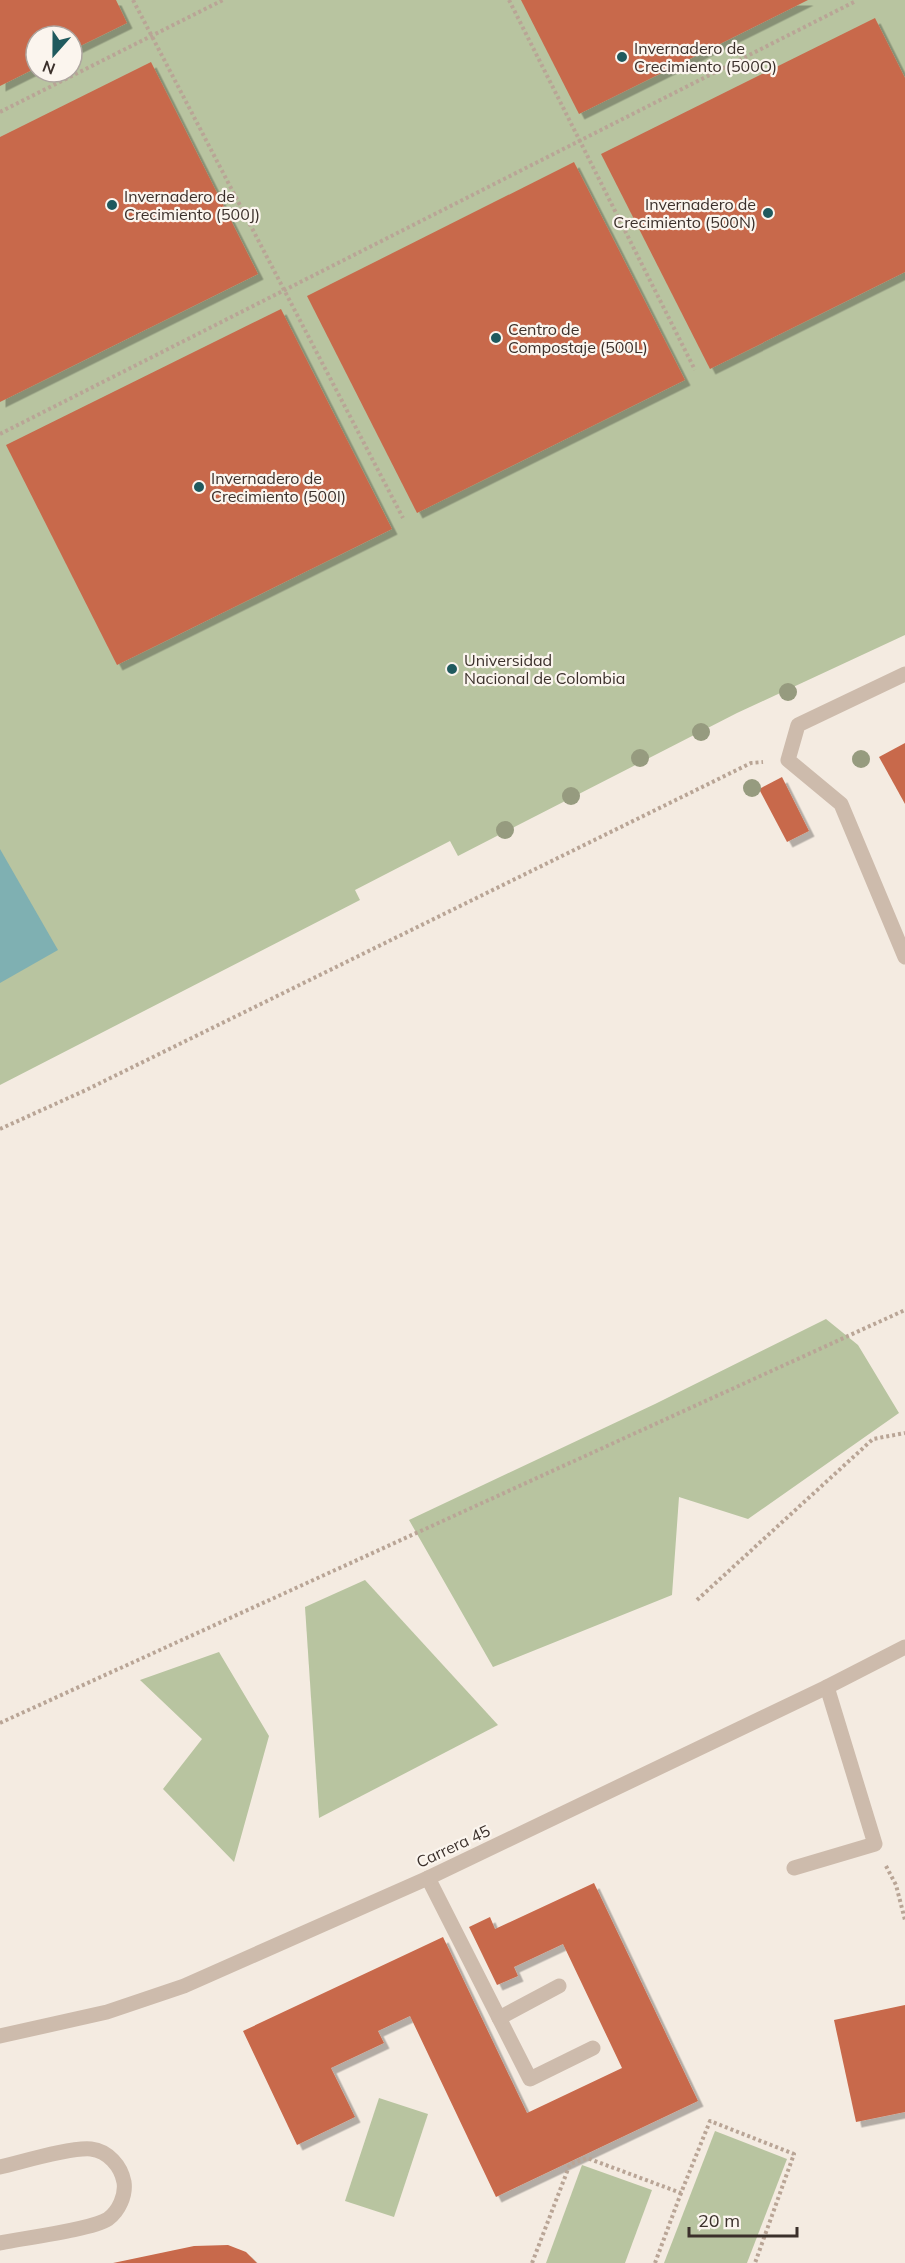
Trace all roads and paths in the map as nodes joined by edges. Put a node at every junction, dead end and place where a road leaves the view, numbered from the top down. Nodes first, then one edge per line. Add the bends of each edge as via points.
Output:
1 (133, 0) edge
2 (223, 0) edge
3 (509, 0) edge
4 (854, 2) dead end
5 (152, 36) junction
6 (0, 112) edge
7 (580, 140) junction
8 (284, 290) junction
9 (695, 370) dead end
10 (0, 434) edge
11 (403, 518) dead end
12 (905, 674) edge
13 (788, 760) junction
14 (905, 957) edge
15 (0, 1129) edge
16 (905, 1310) edge
17 (905, 1433) edge
18 (697, 1600) dead end
19 (905, 1647) edge
20 (827, 1687) junction
21 (0, 1723) edge
22 (875, 1844) junction
23 (794, 1868) dead end
24 (428, 1878) junction
25 (905, 1920) edge
26 (559, 1986) dead end
27 (499, 2018) junction
28 (0, 2036) edge
29 (593, 2048) dead end
30 (0, 2167) edge
31 (681, 2193) junction
32 (0, 2243) edge
33 (532, 2263) edge
34 (655, 2263) edge
35 (755, 2263) edge

1 - 5 path
2 - 5 path
3 - 7 path
4 - 7 path
5 - 6 path
5 - 8 path
7 - 8 path
7 - 9 path
8 - 10 path
8 - 11 path
12 - 13 street via 798,725
13 - 14 street via 841,804
13 - 15 path via 751,763
16 - 21 path
17 - 18 path via 873,1439
19 - 20 street, Carrera 45
20 - 22 street
20 - 24 street, Carrera 45
22 - 23 street
22 - 25 path via 896,1885
24 - 27 street
24 - 28 street, Carrera 45 via 184,1986 107,2012
26 - 27 street
27 - 29 street via 530,2079
30 - 32 street via 92,2149 116,2163 122,2172 124,2194 108,2218 92,2225
31 - 33 path via 587,2158 570,2163
31 - 34 path
31 - 35 path via 710,2121 794,2154

